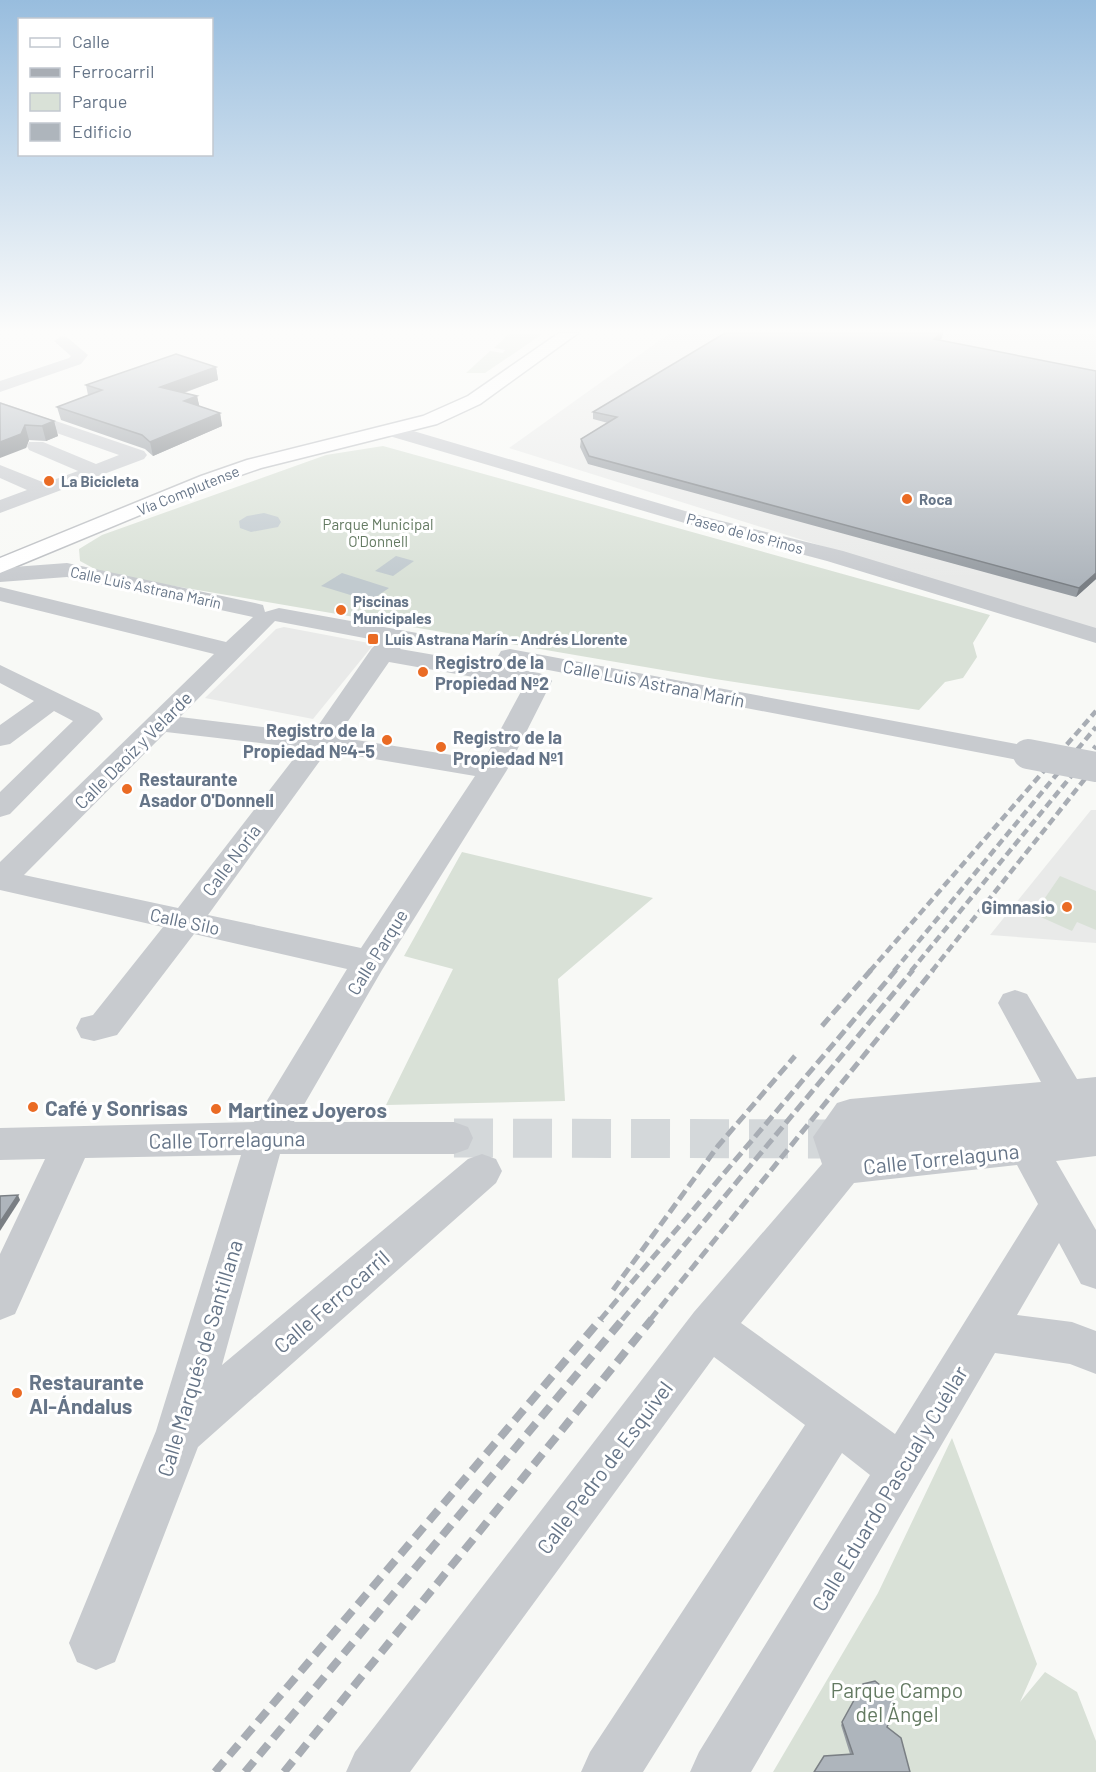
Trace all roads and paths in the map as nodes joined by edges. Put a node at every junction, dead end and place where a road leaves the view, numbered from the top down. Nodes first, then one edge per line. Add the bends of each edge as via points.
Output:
1 (25, 416) edge
2 (418, 416) edge
3 (439, 416) edge
4 (393, 431) junction
5 (36, 446) edge
6 (0, 471) edge
7 (96, 471) junction
8 (45, 490) junction
9 (0, 507) edge
10 (77, 536) junction
11 (0, 559) edge
12 (0, 566) edge
13 (67, 570) junction
14 (0, 575) edge
15 (0, 594) edge
16 (266, 615) junction
17 (1096, 636) edge
18 (389, 645) junction
19 (231, 651) junction
20 (3, 678) edge
21 (539, 681) joint
22 (52, 700) junction
23 (161, 723) junction
24 (0, 738) edge
25 (320, 742) junction
26 (1096, 767) edge
27 (493, 770) junction
28 (0, 808) edge
29 (0, 880) edge
30 (184, 921) junction
31 (369, 962) junction
32 (1015, 1003) dead end
33 (94, 1028) dead end
34 (1086, 1100) edge
35 (265, 1138) junction
36 (454, 1138) tunnel mouth
37 (1096, 1140) edge
38 (72, 1141) junction
39 (0, 1144) edge
40 (1028, 1148) junction
41 (848, 1153) junction
42 (482, 1172) dead end
43 (1060, 1204) junction
44 (1096, 1270) edge
45 (0, 1300) edge
46 (710, 1327) junction
47 (984, 1331) junction
48 (1096, 1353) edge
49 (836, 1420) junction
50 (180, 1431) junction
51 (900, 1467) junction
52 (96, 1643) dead end
53 (375, 1772) edge
54 (610, 1772) edge
55 (719, 1772) edge

1 - 7 street via 136,455
2 - 11 main road, Vía Complutense via 245,459
3 - 4 main road, Vía Complutense
4 - 10 main road, Vía Complutense via 254,464
4 - 17 street, Paseo de los Pinos via 695,520 835,556
5 - 7 street
6 - 8 street
7 - 8 street
8 - 9 street
10 - 12 main road, Vía Complutense
10 - 13 street via 63,555
13 - 14 street, Calle Luis Astrana Marín
13 - 16 street, Calle Luis Astrana Marín
15 - 19 street
16 - 18 street, Calle Luis Astrana Marín
16 - 19 street, Calle Daoíz y Velarde
18 - 21 street, Calle Luis Astrana Marín
18 - 25 street, Calle Noria
18 - 26 street, Calle Luis Astrana Marín, bridge via 620,676
19 - 23 street, Calle Daoíz y Velarde
20 - 22 street
21 - 27 street, Calle Parque
22 - 24 street
22 - 28 street via 90,719
23 - 25 street
23 - 29 street, Calle Daoíz y Velarde
25 - 27 street
25 - 30 street, Calle Noria
27 - 31 street, Calle Parque
29 - 30 street, Calle Silo
30 - 31 street, Calle Silo
30 - 33 street, Calle Noria via 104,1026
31 - 35 street, Calle Parque
32 - 34 street
34 - 41 street, Calle Torrelaguna
35 - 36 street, Calle Torrelaguna
35 - 38 street, Calle Torrelaguna
35 - 50 street, Calle Marqués de Santillana
37 - 40 street, Calle Torrelaguna
38 - 39 street, Calle Torrelaguna
38 - 45 street
40 - 41 street, Calle Torrelaguna
40 - 43 street
41 - 46 street, Calle Pedro de Esquivel
42 - 50 street, Calle Ferrocarril
43 - 44 street
43 - 47 street, Calle Eduardo Pascual y Cuéllar
46 - 49 street
46 - 53 street, Calle Pedro de Esquivel
47 - 48 street via 1072,1342
47 - 51 street, Calle Eduardo Pascual y Cuéllar
49 - 51 street
49 - 54 street
50 - 52 street, Calle Marqués de Santillana
51 - 55 street, Calle Eduardo Pascual y Cuéllar

